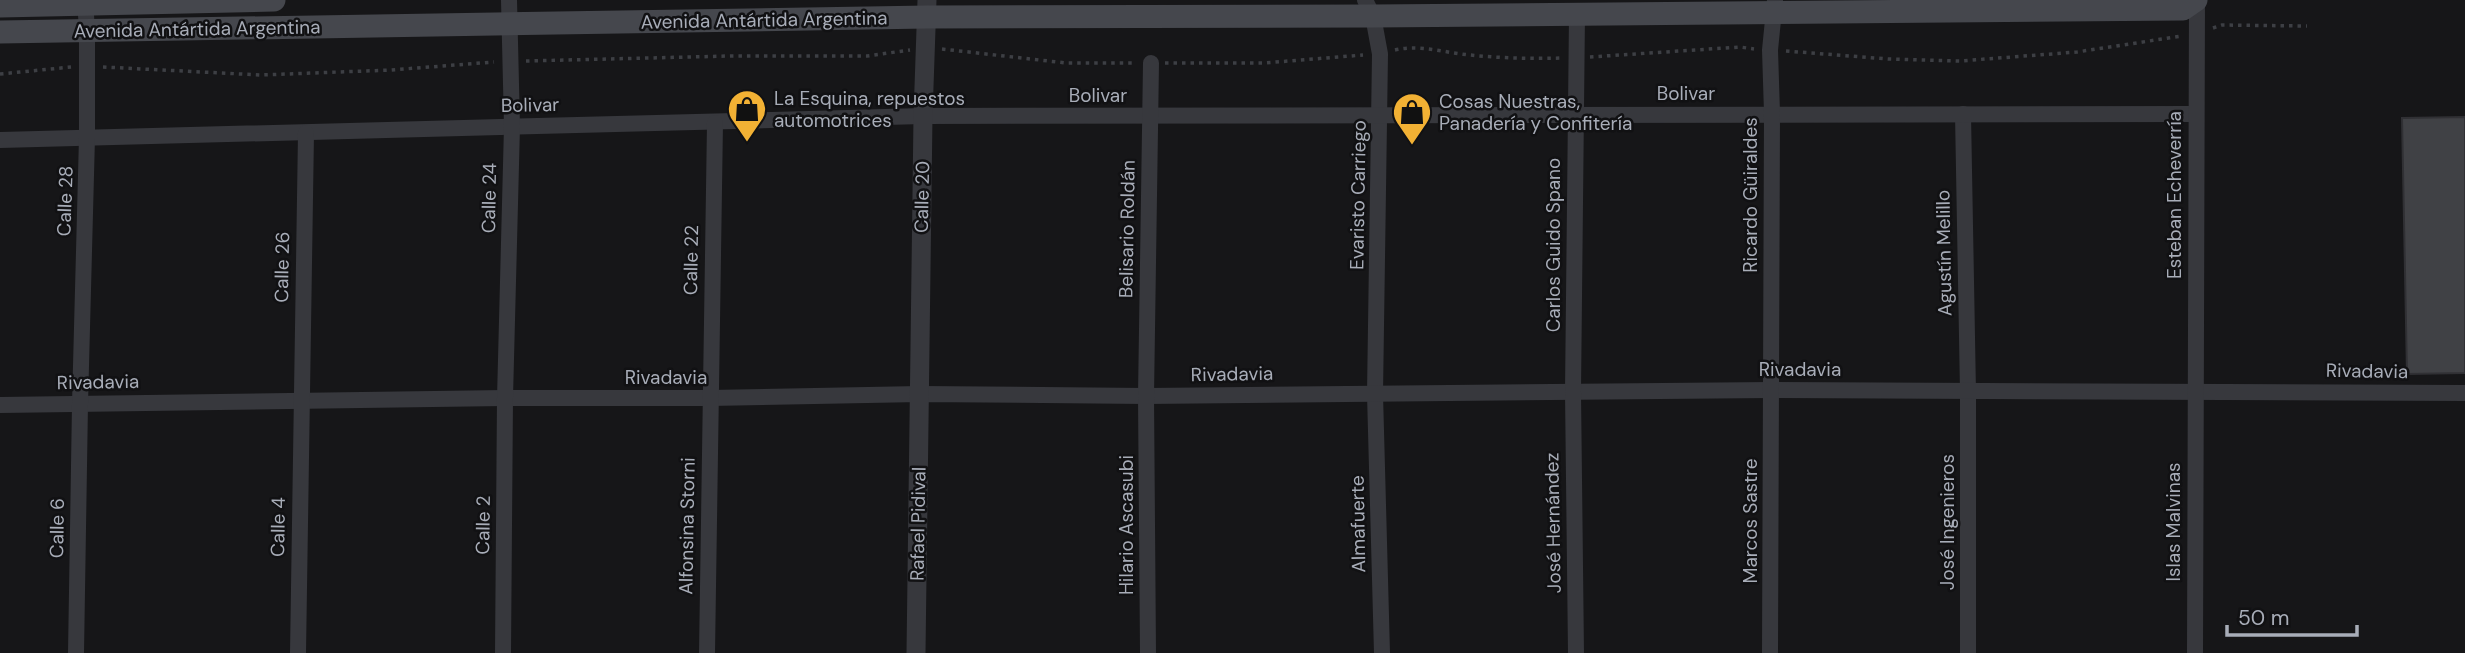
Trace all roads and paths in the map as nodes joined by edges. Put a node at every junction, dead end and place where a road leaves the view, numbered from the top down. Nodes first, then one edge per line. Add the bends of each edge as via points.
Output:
1 (274, 0) edge
2 (509, 0) edge
3 (2197, 0) edge
4 (85, 2) edge
5 (0, 6) edge
6 (1774, 6) edge
7 (927, 8) edge
8 (1369, 8) edge
9 (1577, 14) junction
10 (510, 24) junction
11 (2307, 26) dead end
12 (87, 30) junction
13 (0, 32) edge
14 (2197, 32) junction
15 (926, 48) junction
16 (1752, 48) dead end
17 (1784, 51) dead end
18 (1380, 54) junction
19 (1576, 57) junction
20 (512, 61) junction
21 (1151, 63) junction
22 (86, 66) junction
23 (0, 74) edge
24 (1772, 113) junction
25 (1963, 114) junction
26 (2196, 114) junction
27 (1575, 115) junction
28 (923, 116) junction
29 (1149, 116) junction
30 (1380, 116) junction
31 (715, 123) junction
32 (512, 126) junction
33 (306, 133) junction
34 (87, 137) junction
35 (0, 140) edge
36 (1771, 390) junction
37 (1968, 391) junction
38 (2194, 391) junction
39 (1573, 392) junction
40 (2465, 393) edge
41 (920, 394) junction
42 (1375, 394) junction
43 (1146, 396) junction
44 (505, 398) junction
45 (709, 398) junction
46 (300, 401) junction
47 (79, 404) junction
48 (0, 405) edge
49 (76, 653) edge
50 (298, 653) edge
51 (503, 653) edge
52 (707, 653) edge
53 (916, 653) edge
54 (1148, 653) edge
55 (1382, 653) edge
56 (1576, 653) edge
57 (1770, 653) edge
58 (1968, 653) edge
59 (2195, 653) edge

1 - 4 main road, Avenida Antártida Argentina
2 - 10 street, Calle 24
3 - 6 main road, Avenida Antártida Argentina via 2183,9
3 - 14 street, Esteban Echeverría
4 - 5 main road, Avenida Antártida Argentina
4 - 12 street, Calle 28
6 - 9 main road, Avenida Antártida Argentina
6 - 24 street, Ricardo Güiraldes
7 - 8 main road, Avenida Antártida Argentina
7 - 10 main road, Avenida Antártida Argentina
7 - 15 street, Calle 20
8 - 9 main road, Avenida Antártida Argentina
8 - 18 street, Evaristo Carriego
9 - 19 street, Carlos Guido Spano
10 - 12 main road, Avenida Antártida Argentina
10 - 20 street, Calle 24
11 - 14 path via 2222,25
12 - 13 main road, Avenida Antártida Argentina
12 - 22 street, Calle 28
14 - 17 path via 2077,52 1994,59
14 - 26 street, Esteban Echeverría
15 - 20 path via 867,56
15 - 21 path via 1066,63
15 - 28 street, Calle 20
16 - 19 path
18 - 19 path via 1424,48 1527,59
18 - 21 path via 1264,63
18 - 30 street, Evaristo Carriego
19 - 27 street, Carlos Guido Spano
20 - 22 path via 261,75
20 - 32 street, Calle 24
21 - 29 street, Belisario Roldán
22 - 23 path
22 - 34 street, Calle 28
24 - 25 street, Bolivar
24 - 27 street, Bolivar
24 - 36 street, Ricardo Güiraldes
25 - 26 street, Bolivar
25 - 37 street, Agustín Melillo
26 - 38 street, Esteban Echeverría
27 - 30 street, Bolivar
27 - 39 street, Carlos Guido Spano
28 - 29 street, Bolivar
28 - 31 street, Bolivar
28 - 41 street, Calle 20
29 - 30 street, Bolivar
29 - 43 street, Belisario Roldán
30 - 42 street, Evaristo Carriego
31 - 32 street, Bolivar
31 - 45 street, Calle 22
32 - 33 street, Bolivar
32 - 44 street, Calle 24
33 - 34 street, Bolivar
33 - 46 street, Calle 26
34 - 35 street, Bolivar
34 - 47 street, Calle 28
36 - 37 street, Rivadavia
36 - 39 street, Rivadavia
36 - 57 street, Marcos Sastre
37 - 38 street, Rivadavia
37 - 58 street, José Ingenieros
38 - 40 street, Rivadavia
38 - 59 street, Islas Malvinas
39 - 42 street, Rivadavia
39 - 56 street, José Hernández
41 - 43 street, Rivadavia
41 - 45 street, Rivadavia
41 - 53 street, Rafael Pidival
42 - 43 street, Rivadavia
42 - 55 street, Almafuerte
43 - 54 street, Hilario Ascasubi
44 - 45 street, Rivadavia
44 - 46 street, Rivadavia
44 - 51 street, Calle 2
45 - 52 street, Alfonsina Storni
46 - 47 street, Rivadavia
46 - 50 street, Calle 4
47 - 48 street, Rivadavia
47 - 49 street, Calle 6

